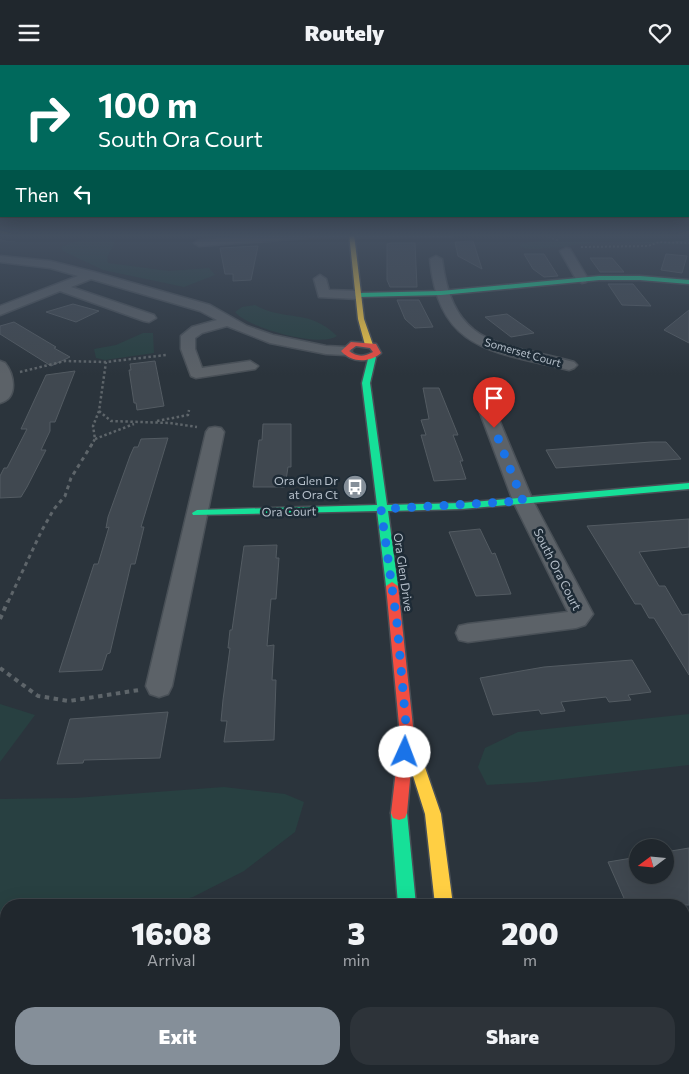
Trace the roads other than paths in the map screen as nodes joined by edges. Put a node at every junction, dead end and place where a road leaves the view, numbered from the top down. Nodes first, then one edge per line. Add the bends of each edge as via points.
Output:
1 (75, 281) edge
2 (112, 281) edge
3 (321, 281) edge
4 (356, 281) edge
5 (439, 281) edge
6 (561, 281) edge
7 (676, 281) edge
8 (689, 282) edge
9 (60, 287) junction
10 (440, 293) junction
11 (358, 295) junction
12 (0, 311) edge
13 (149, 318) dead end
14 (361, 319) junction
15 (229, 321) junction
16 (369, 345) junction
17 (351, 351) junction
18 (372, 357) junction
19 (569, 365) dead end
20 (250, 366) dead end
21 (3, 371) edge
22 (366, 383) junction
23 (0, 398) edge
24 (487, 410) dead end
25 (215, 432) road end
26 (689, 486) edge
27 (523, 501) junction
28 (381, 509) junction
29 (197, 513) junction
30 (468, 633) dead end
31 (159, 686) road end
32 (407, 736) junction
33 (406, 899) edge
34 (443, 899) edge

1 - 9 street
2 - 15 street via 195,304
3 - 11 street via 324,294
4 - 11 street
5 - 10 street
6 - 10 street
7 - 8 street
9 - 12 street
9 - 13 street
10 - 11 street
10 - 19 street, Somerset Court via 465,332
11 - 14 street
14 - 16 street
14 - 17 street
15 - 17 street via 270,339 326,350
15 - 20 street via 197,329 188,336 188,349 196,373
16 - 17 street
16 - 18 street via 378,351
17 - 18 street
17 - 22 street, Ora Glen Drive
18 - 22 street, Ora Glen Drive
21 - 23 street via 7,384
22 - 28 street, Ora Glen Drive
24 - 27 street, South Ora Court
25 - 29 street
26 - 27 street
27 - 28 street
27 - 30 street, South Ora Court via 581,614 576,619 561,622
28 - 29 street, Ora Court
28 - 32 street, Ora Glen Drive via 397,623
29 - 31 street
32 - 33 street, Ora Glen Drive via 398,816
32 - 34 street, Ora Glen Drive via 433,814

